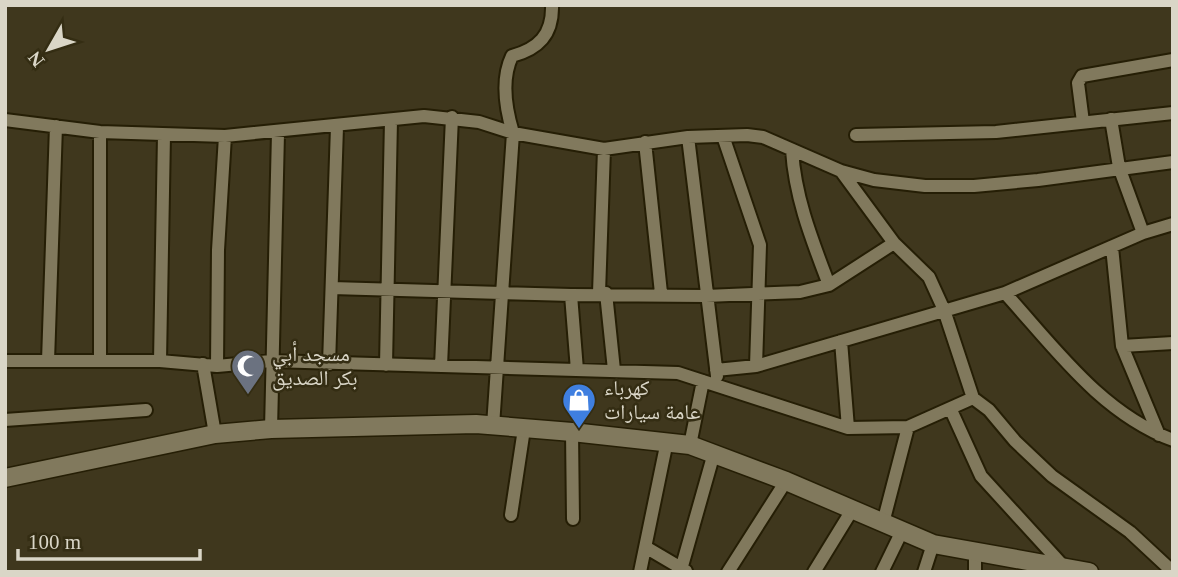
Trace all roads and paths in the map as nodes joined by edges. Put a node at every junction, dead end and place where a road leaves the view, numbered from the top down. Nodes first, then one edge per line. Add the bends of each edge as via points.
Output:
1 (552, 5) edge
2 (1173, 60) edge
3 (1173, 113) edge
4 (452, 117) junction
5 (1111, 119) junction
6 (5, 120) edge
7 (391, 120) junction
8 (1083, 122) junction
9 (56, 126) junction
10 (337, 127) junction
11 (100, 132) junction
12 (278, 133) junction
13 (513, 133) junction
14 (164, 135) junction
15 (856, 135) dead end
16 (225, 136) junction
17 (723, 136) junction
18 (688, 137) junction
19 (645, 142) junction
20 (604, 149) junction
21 (792, 150) junction
22 (1173, 162) edge
23 (1119, 167) junction
24 (841, 171) junction
25 (1173, 223) edge
26 (1143, 233) junction
27 (894, 243) junction
28 (1112, 247) junction
29 (829, 285) junction
30 (332, 288) junction
31 (387, 290) junction
32 (443, 292) junction
33 (500, 292) junction
34 (602, 293) junction
35 (661, 293) junction
36 (759, 293) junction
37 (1005, 293) junction
38 (571, 295) junction
39 (706, 296) junction
40 (944, 310) junction
41 (841, 341) junction
42 (1173, 343) edge
43 (1122, 346) junction
44 (5, 360) edge
45 (100, 360) junction
46 (48, 361) junction
47 (160, 361) junction
48 (271, 362) junction
49 (329, 363) junction
50 (203, 364) junction
51 (386, 365) junction
52 (217, 366) junction
53 (441, 366) junction
54 (756, 366) junction
55 (498, 368) junction
56 (577, 370) junction
57 (614, 370) junction
58 (716, 370) junction
59 (703, 381) junction
60 (719, 387) junction
61 (973, 398) junction
62 (146, 410) dead end
63 (951, 410) junction
64 (5, 420) edge
65 (493, 426) junction
66 (908, 427) junction
67 (848, 428) junction
68 (271, 429) junction
69 (524, 429) junction
70 (572, 432) junction
71 (215, 435) junction
72 (1159, 435) junction
73 (1173, 440) edge
74 (667, 441) junction
75 (690, 445) junction
76 (714, 453) junction
77 (5, 478) edge
78 (786, 481) junction
79 (852, 510) junction
80 (512, 515) dead end
81 (573, 519) dead end
82 (883, 523) junction
83 (902, 531) junction
84 (933, 544) junction
85 (647, 548) junction
86 (975, 553) junction
87 (1034, 568) edge
88 (684, 569) edge
89 (1065, 569) edge
90 (640, 572) edge
91 (728, 572) edge
92 (814, 572) edge
93 (882, 572) edge
94 (924, 572) edge
95 (975, 572) edge
96 (1089, 572) edge
97 (1173, 572) edge

1 - 13 street via 547,36 534,50 512,57 509,64 505,107
2 - 8 street via 1082,76 1078,83
3 - 5 street
4 - 7 street
4 - 13 street
4 - 32 street
5 - 8 street
5 - 23 street
6 - 9 street
7 - 10 street
7 - 31 street
8 - 15 street via 996,132
9 - 11 street
9 - 46 street
10 - 12 street
10 - 30 street
11 - 14 street
11 - 45 street
12 - 16 street
12 - 48 street
13 - 20 street
13 - 33 street
14 - 16 street
14 - 47 street
16 - 52 street
17 - 18 street
17 - 21 street via 763,137
17 - 36 street via 760,245
18 - 19 street
18 - 39 street
19 - 20 street
19 - 35 street
20 - 34 street
21 - 24 street
21 - 29 street via 803,218
22 - 23 street
23 - 24 street via 974,186 925,186
23 - 26 street
24 - 27 street
25 - 26 street
26 - 28 street
27 - 29 street
27 - 40 street via 929,277
28 - 37 street
28 - 43 street
29 - 36 street via 800,292
30 - 31 street
30 - 49 street
31 - 32 street
31 - 51 street
32 - 33 street
32 - 53 street
33 - 38 street
33 - 55 street
34 - 35 street
34 - 38 street
34 - 57 street
35 - 39 street
36 - 39 street
36 - 54 street
37 - 40 street
37 - 72 street via 1096,392 1129,420
38 - 56 street
39 - 58 street
40 - 41 street
40 - 61 street
41 - 54 street
41 - 67 street
42 - 43 street
43 - 72 street
44 - 46 street
45 - 46 street
45 - 47 street
47 - 50 street
48 - 49 street
48 - 52 street
48 - 68 street
49 - 51 street
50 - 52 street
50 - 71 street
51 - 53 street
53 - 55 street
54 - 58 street
55 - 56 street
55 - 65 street
56 - 57 street
57 - 59 street via 678,373
58 - 60 street
59 - 60 street
59 - 75 street
60 - 67 street
61 - 63 street
61 - 97 street via 1052,476 1130,531
62 - 64 street
63 - 66 street
63 - 89 street via 981,476
65 - 68 main road
65 - 69 main road
66 - 67 street
66 - 82 street
68 - 71 main road
69 - 70 main road
69 - 80 street
70 - 74 main road
70 - 81 street
71 - 77 main road
72 - 73 street
74 - 75 main road
74 - 85 street
75 - 76 main road
76 - 78 main road
76 - 88 street
78 - 79 main road
78 - 91 street
79 - 82 main road
79 - 92 street
82 - 83 main road
83 - 84 main road
83 - 93 street
84 - 86 main road
84 - 94 street
85 - 88 street
85 - 90 street
86 - 87 main road
86 - 95 street
87 - 89 main road
89 - 96 main road

